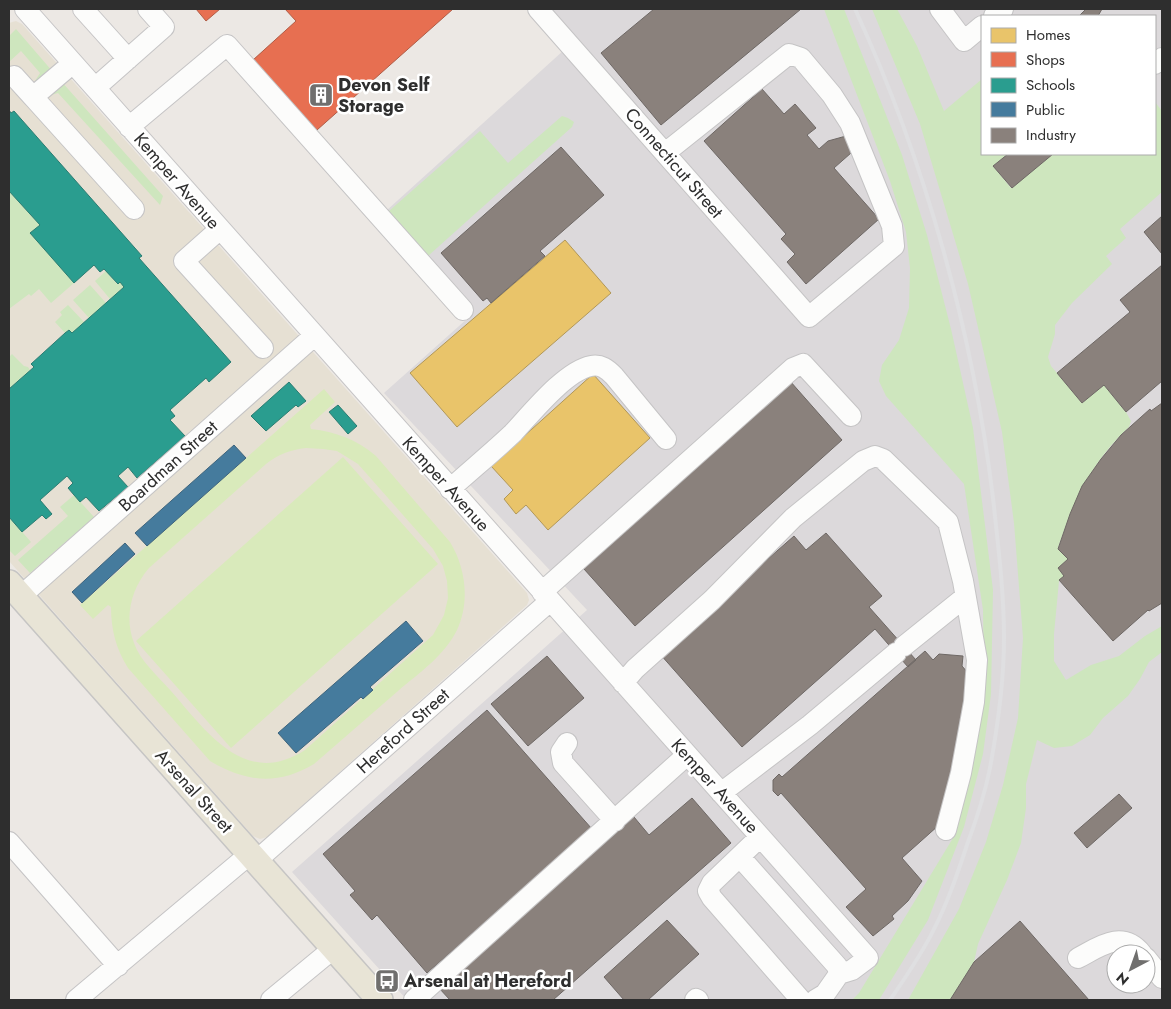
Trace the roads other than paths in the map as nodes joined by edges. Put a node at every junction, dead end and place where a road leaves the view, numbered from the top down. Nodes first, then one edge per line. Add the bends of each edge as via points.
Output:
1 (25, 9) edge
2 (83, 9) edge
3 (148, 9) edge
4 (538, 9) edge
5 (940, 9) edge
6 (981, 27) edge
7 (128, 59) junction
8 (73, 63) junction
9 (14, 76) dead end
10 (95, 88) junction
11 (33, 97) junction
12 (129, 127) junction
13 (665, 153) junction
14 (134, 209) dead end
15 (220, 229) junction
16 (463, 310) dead end
17 (314, 336) junction
18 (262, 348) dead end
19 (851, 416) dead end
20 (666, 439) dead end
21 (450, 489) junction
22 (15, 590) edge
23 (546, 596) junction
24 (965, 596) junction
25 (618, 677) junction
26 (567, 743) dead end
27 (687, 755) junction
28 (721, 793) junction
29 (615, 821) junction
30 (946, 830) dead end
31 (760, 837) junction
32 (9, 842) edge
33 (740, 857) junction
34 (253, 858) junction
35 (1129, 944) edge
36 (334, 948) junction
37 (1078, 958) dead end
38 (118, 966) junction
39 (839, 974) junction
40 (76, 1000) edge
41 (271, 1000) edge
42 (380, 1000) edge
43 (414, 1000) edge
44 (801, 1000) edge
45 (815, 1000) edge

1 - 8 street, Kemper Avenue
2 - 7 street
3 - 7 street via 164,27
4 - 13 street, Connecticut Street
5 - 6 street via 964,41
7 - 10 street
8 - 10 street, Kemper Avenue
8 - 11 street
9 - 11 street
10 - 12 street, Kemper Avenue
11 - 14 street
12 - 15 street, Kemper Avenue
12 - 16 street via 227,45
13 - 13 street, Connecticut Street via 809,317 894,246 892,226 850,123 801,58 788,54
15 - 17 street, Kemper Avenue
15 - 18 street via 184,261
17 - 21 street, Kemper Avenue
17 - 22 street, Boardman Street
19 - 23 street, Hereford Street via 803,364 793,368
20 - 21 street via 614,376 598,365 592,366 581,369 560,386
21 - 23 street, Kemper Avenue
22 - 34 main road, Arsenal Street
23 - 25 street, Kemper Avenue
23 - 34 street, Hereford Street
24 - 25 street via 948,522 883,459 875,456 863,461 793,518 712,600 635,668
24 - 28 street via 810,725
24 - 30 street via 976,660 974,702
25 - 27 street, Kemper Avenue
26 - 29 street via 561,752 563,762
27 - 28 street, Kemper Avenue
27 - 29 street
28 - 31 street, Kemper Avenue
29 - 43 street
31 - 33 street
31 - 39 street, Kemper Avenue via 868,958 852,970
32 - 38 street
33 - 39 street via 837,966
33 - 44 street via 712,883 708,891
34 - 36 main road, Arsenal Street
34 - 38 street, Hereford Street
35 - 37 street via 1109,942
36 - 41 street
36 - 42 main road, Arsenal Street
38 - 40 street, Hereford Street
39 - 45 street via 825,994

